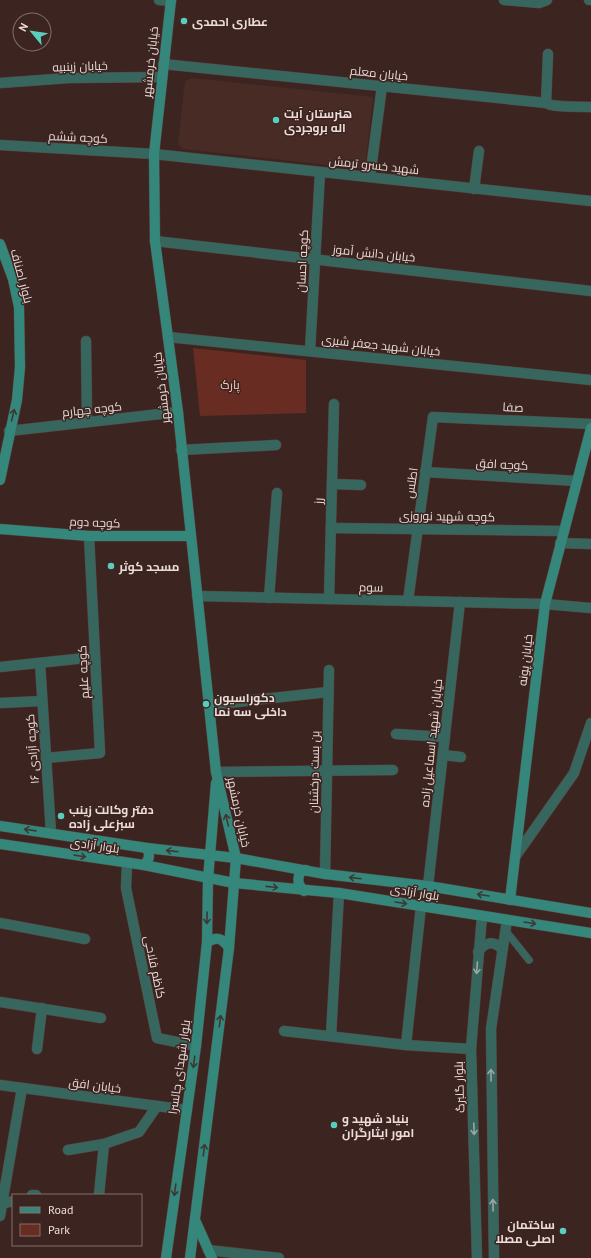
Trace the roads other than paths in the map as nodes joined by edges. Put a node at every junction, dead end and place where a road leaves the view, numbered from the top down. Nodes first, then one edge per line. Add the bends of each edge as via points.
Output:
1 (159, 0) edge
2 (171, 0) edge
3 (504, 0) edge
4 (547, 0) edge
5 (548, 54) dead end
6 (163, 64) junction
7 (161, 77) junction
8 (0, 83) edge
9 (382, 86) junction
10 (546, 103) junction
11 (591, 107) edge
12 (0, 145) edge
13 (479, 151) dead end
14 (154, 154) junction
15 (320, 172) junction
16 (370, 177) junction
17 (474, 189) junction
18 (591, 201) edge
19 (155, 241) junction
20 (0, 244) edge
21 (315, 259) junction
22 (591, 290) edge
23 (168, 337) junction
24 (86, 341) dead end
25 (310, 351) junction
26 (591, 380) edge
27 (334, 404) dead end
28 (178, 412) junction
29 (433, 417) joint
30 (87, 422) junction
31 (591, 424) edge
32 (591, 428) edge
33 (9, 431) junction
34 (276, 445) dead end
35 (181, 450) junction
36 (588, 455) edge
37 (425, 472) junction
38 (0, 480) edge
39 (577, 481) junction
40 (332, 484) junction
41 (361, 485) dead end
42 (277, 492) dead end
43 (331, 528) junction
44 (0, 529) edge
45 (418, 529) junction
46 (564, 531) junction
47 (89, 536) junction
48 (190, 536) junction
49 (560, 543) junction
50 (591, 544) edge
51 (197, 596) junction
52 (269, 598) junction
53 (329, 600) junction
54 (408, 601) junction
55 (460, 602) junction
56 (545, 604) junction
57 (591, 608) edge
58 (95, 657) junction
59 (40, 663) junction
60 (0, 667) edge
61 (329, 670) dead end
62 (328, 692) junction
63 (42, 701) junction
64 (0, 703) edge
65 (209, 705) junction
66 (591, 723) edge
67 (396, 734) dead end
68 (445, 737) junction
69 (443, 755) junction
70 (461, 757) dead end
71 (46, 758) junction
72 (327, 770) junction
73 (393, 770) dead end
74 (216, 772) junction
75 (0, 826) edge
76 (51, 833) junction
77 (0, 844) edge
78 (147, 848) junction
79 (211, 855) junction
80 (515, 857) junction
81 (236, 858) junction
82 (127, 863) junction
83 (144, 865) junction
84 (306, 870) junction
85 (325, 874) junction
86 (208, 879) junction
87 (234, 883) junction
88 (428, 886) junction
89 (304, 891) junction
90 (339, 893) junction
91 (510, 900) junction
92 (421, 906) junction
93 (591, 913) edge
94 (482, 916) junction
95 (507, 920) junction
96 (0, 923) edge
97 (505, 930) junction
98 (591, 933) edge
99 (85, 939) dead end
100 (206, 942) junction
101 (229, 948) junction
102 (502, 949) junction
103 (478, 952) junction
104 (529, 960) dead end
105 (0, 1002) edge
106 (42, 1008) junction
107 (101, 1018) dead end
108 (284, 1031) dead end
109 (331, 1036) junction
110 (406, 1045) junction
111 (196, 1046) junction
112 (471, 1048) junction
113 (37, 1049) dead end
114 (0, 1085) edge
115 (22, 1088) junction
116 (157, 1106) junction
117 (187, 1110) junction
118 (104, 1144) junction
119 (68, 1150) dead end
120 (99, 1194) edge
121 (12, 1201) edge
122 (2, 1204) junction
123 (0, 1216) edge
124 (195, 1220) junction
125 (210, 1254) edge
126 (166, 1258) edge
127 (190, 1258) edge
128 (279, 1258) edge
129 (477, 1258) edge
130 (494, 1258) edge

1 - 2 street
2 - 6 main road, خیابان خرمشهر
3 - 4 street via 539,3
5 - 10 street
6 - 7 main road, خیابان خرمشهر
6 - 9 street, خیابان معلم
7 - 8 street, خیابان زینبیه via 69,78
7 - 14 main road, خیابان خرمشهر
9 - 10 street, خیابان معلم
9 - 16 street
10 - 11 street, خیابان معلم via 551,106
12 - 14 street, کوچه ششم
13 - 17 street
14 - 15 street, شهید خسرو ترمش
14 - 19 main road, خیابان خرمشهر
15 - 16 street, شهید خسرو ترمش
15 - 21 street, کوچه احسان
16 - 17 street, شهید خسرو ترمش
17 - 18 street, شهید خسرو ترمش
19 - 21 street, خیابان دانش آموز
19 - 23 main road, خیابان خرمشهر
33 -> 20 main road, بلوار اصناف via 17,400 19,307 13,279
21 - 22 street, خیابان دانش آموز
21 - 25 street, کوچه احسان
23 - 25 street, خیابان شهید جعفر شیری
23 - 28 main road, خیابان خرمشهر
24 - 30 street
25 - 26 street, خیابان شهید جعفر شیری
27 - 40 street, رز
28 - 30 street, کوچه چهارم
28 - 35 main road, خیابان خرمشهر
29 - 31 street, صفا
29 - 37 street, اطلس
30 - 33 street, کوچه چهارم
32 - 36 main road, خیابان پونه
33 - 38 main road, بلوار اصناف
34 - 35 street
35 - 48 main road, خیابان خرمشهر
36 - 39 main road, خیابان پونه
37 - 39 street, کوچه افق
37 - 45 street, اطلس
39 - 46 main road, خیابان پونه
40 - 41 street
40 - 43 street, رز
42 - 52 street
43 - 45 street, کوچه شهید نوروزی
43 - 53 street, رز
44 - 47 main road, کوچه دوم
45 - 46 street, کوچه شهید نوروزی
45 - 54 street, اطلس
46 - 49 main road, خیابان پونه
47 - 48 main road, کوچه دوم
47 - 58 street, کوچه علیم
48 - 51 main road, خیابان خرمشهر
49 - 50 street
49 - 56 main road, خیابان پونه
51 - 52 street, سوم
51 - 65 main road, خیابان خرمشهر
52 - 53 street, سوم
53 - 54 street, سوم
54 - 55 street, سوم
55 - 56 street, سوم
55 - 68 street, خیابان شهید اسماعیل زاده
56 - 57 street, سوم
56 - 80 main road, خیابان پونه
58 - 59 street
58 - 71 street, کوچه علیم via 100,753
59 - 60 street
59 - 63 street, کوچه آزادی ۱۶
61 - 62 street, بن بست درخشنان
62 - 65 street
62 - 72 street, بن بست درخشنان
63 - 64 street
63 - 71 street, کوچه آزادی ۱۶
65 - 74 main road, خیابان خرمشهر
66 - 80 street via 574,773
67 - 68 street
68 - 69 street, خیابان شهید اسماعیل زاده
69 - 70 street
69 - 88 street, خیابان شهید اسماعیل زاده
71 - 76 street, کوچه آزادی ۱۶
72 - 73 street
72 - 74 street
72 - 85 street, بن بست درخشنان
74 - 79 main road, خیابان خرمشهر
81 -> 74 main road, خیابان خرمشهر
76 -> 75 main road, بلوار آزادی
76 - 78 main road, بلوار آزادی
77 -> 82 main road, بلوار آزادی
79 -> 78 main road, بلوار آزادی
78 - 83 main road via 149,860
79 - 81 main road, بلوار آزادی
79 - 86 main road, خیابان خرمشهر
80 - 91 main road, خیابان پونه
81 - 84 main road, بلوار آزادی
81 - 87 main road, خیابان خرمشهر
82 - 83 main road, بلوار آزادی
82 - 111 street, کاظم فلاحی via 126,888 157,1038
83 - 86 main road, بلوار آزادی
84 - 85 main road, بلوار آزادی
84 - 89 main road via 300,872 298,879 299,886
88 -> 85 main road, بلوار آزادی
86 - 87 main road, بلوار آزادی
86 -> 100 main road, بلوار شهدای چالسرا
87 -> 89 main road, بلوار آزادی
87 - 101 main road
91 -> 88 main road, بلوار آزادی
89 - 90 main road, بلوار آزادی
90 -> 92 main road, بلوار آزادی
90 - 109 street
91 - 93 main road, بلوار آزادی
92 - 94 main road, بلوار آزادی
92 - 110 street
94 - 95 main road, بلوار آزادی
94 - 103 street, بلوار گلبرگ
95 - 97 street
95 -> 98 main road, بلوار آزادی
96 - 99 street
97 - 102 street
97 - 104 lane
100 - 101 main road via 220,938
100 - 111 main road, بلوار شهدای چالسرا
124 -> 101 main road
102 - 103 street via 494,943 489,943 483,945
130 -> 102 street via 491,1030
103 -> 112 street, بلوار گلبرگ
105 - 106 street
106 - 107 street
106 - 113 street
108 - 109 street
109 - 110 street
110 - 112 street
111 -> 117 main road, بلوار شهدای چالسرا
112 -> 129 street, بلوار گلبرگ
114 - 115 street, خیابان افق
115 - 116 street, خیابان افق
115 - 122 street
116 - 117 street, خیابان افق
116 - 118 street via 139,1132
117 -> 126 main road, بلوار شهدای چالسرا
118 - 119 street
118 - 120 street
121 - 122 street
122 - 123 street
124 - 125 main road
124 - 127 main road
125 - 128 street

